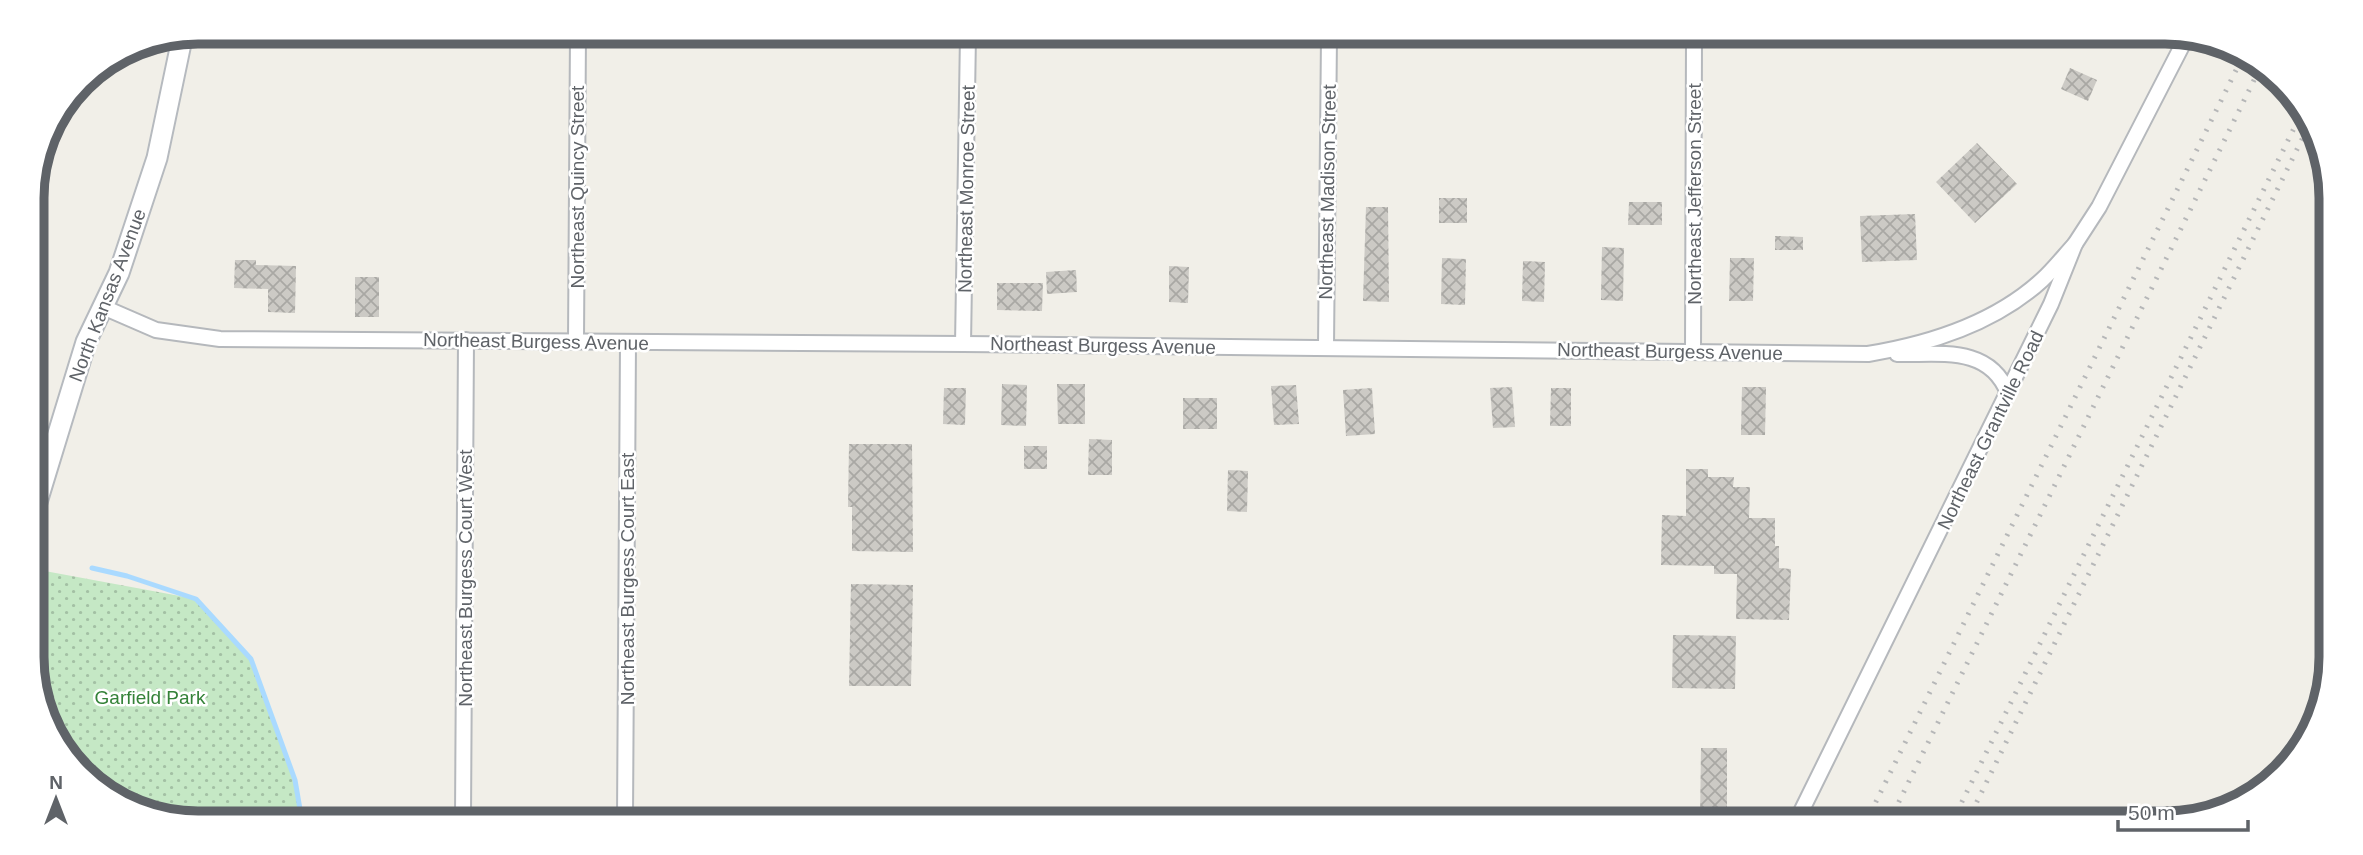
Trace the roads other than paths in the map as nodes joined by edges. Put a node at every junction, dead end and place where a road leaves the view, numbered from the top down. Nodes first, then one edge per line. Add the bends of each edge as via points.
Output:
1 (578, 44) edge
2 (968, 44) edge
3 (1329, 44) edge
4 (1694, 44) edge
5 (181, 45) edge
6 (2182, 45) edge
7 (2075, 244) junction
8 (103, 307) junction
9 (467, 340) junction
10 (576, 341) junction
11 (628, 342) junction
12 (963, 344) junction
13 (1326, 347) junction
14 (1693, 351) junction
15 (1868, 354) junction
16 (2008, 393) junction
17 (44, 479) edge
18 (463, 811) edge
19 (625, 811) edge
20 (1801, 811) edge

1 - 10 street, Northeast Quincy Street
2 - 12 street, Northeast Monroe Street
3 - 13 street, Northeast Madison Street
4 - 14 street, Northeast Jefferson Street
5 - 8 main road, North Kansas Avenue via 158,158
6 - 7 street, Northeast Grantville Road via 2099,207
7 - 15 street, Northeast Burgess Avenue via 2041,281 1980,321 1926,342
7 - 16 street, Northeast Grantville Road
8 - 9 street, Northeast Burgess Avenue via 156,330 192,337
8 - 17 main road, North Kansas Avenue via 86,342
9 - 10 street, Northeast Burgess Avenue
9 - 18 street, Northeast Burgess Court West
10 - 11 street, Northeast Burgess Avenue
11 - 12 street, Northeast Burgess Avenue
11 - 19 street, Northeast Burgess Court East
12 - 13 street, Northeast Burgess Avenue
13 - 14 street, Northeast Burgess Avenue
14 - 15 street, Northeast Burgess Avenue
15 - 16 street via 1978,359 1999,375
16 - 20 street, Northeast Grantville Road

